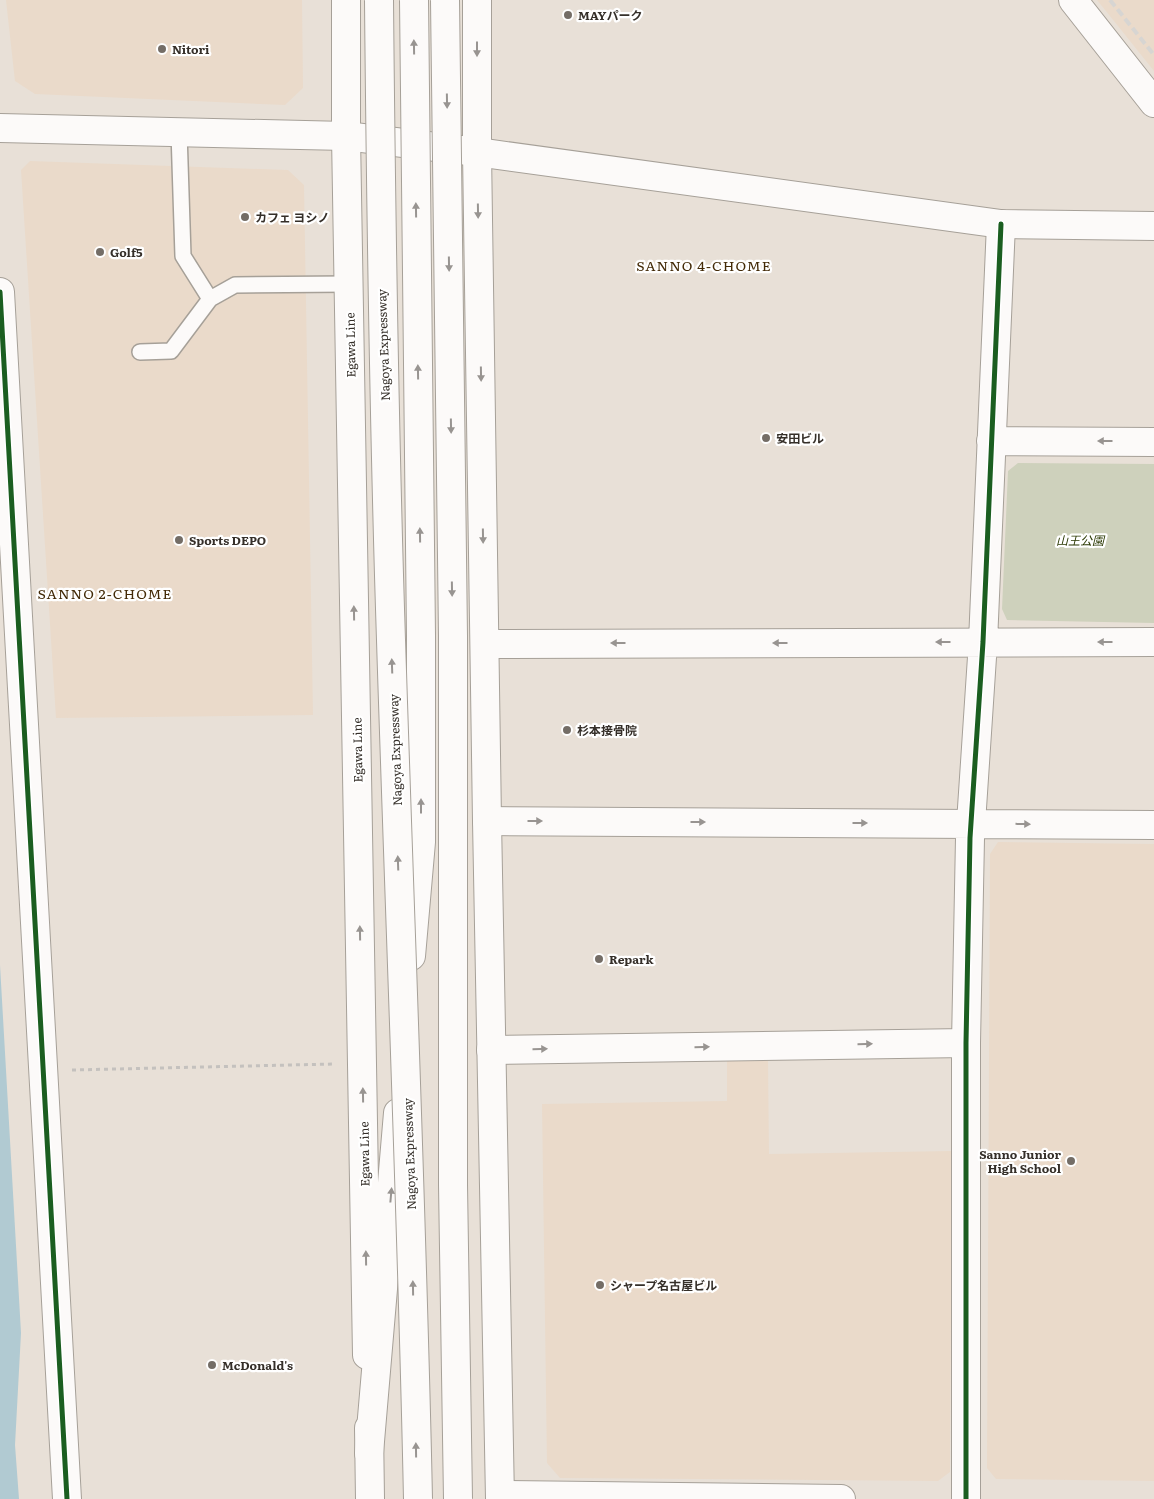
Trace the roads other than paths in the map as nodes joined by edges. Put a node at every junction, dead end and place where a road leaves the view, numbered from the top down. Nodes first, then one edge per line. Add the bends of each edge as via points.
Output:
1 (346, 0) edge
2 (378, 0) edge
3 (414, 0) edge
4 (446, 0) edge
5 (477, 0) edge
6 (1073, 0) edge
7 (1154, 103) edge
8 (0, 128) edge
9 (179, 132) junction
10 (346, 136) junction
11 (477, 152) junction
12 (1001, 224) junction
13 (1154, 226) edge
14 (349, 284) junction
15 (0, 292) edge
16 (210, 299) junction
17 (140, 352) dead end
18 (991, 441) junction
19 (1154, 442) edge
20 (983, 642) junction
21 (1154, 642) edge
22 (485, 644) junction
23 (487, 821) junction
24 (970, 823) junction
25 (1154, 825) edge
26 (966, 1043) junction
27 (491, 1050) junction
28 (369, 1453) junction
29 (500, 1497) edge
30 (68, 1499) edge
31 (370, 1499) edge
32 (418, 1499) edge
33 (458, 1499) edge
34 (841, 1499) edge
35 (966, 1499) edge

1 - 10 main road, Egawa Line
32 -> 2 main road, Nagoya Expressway, bridge via 382,310
28 -> 3 main road, bridge via 421,842
4 -> 33 main road, bridge
5 -> 11 main road
6 - 7 main road
8 - 9 main road
9 - 10 main road
9 - 16 lane via 183,256
10 - 11 main road
10 - 14 main road, Egawa Line
11 - 12 main road
11 -> 22 main road
12 - 13 main road
12 - 18 main road
14 - 16 lane via 235,285
28 -> 14 main road, Egawa Line
15 - 30 main road
16 - 17 lane via 171,351
19 -> 18 main road
18 - 20 main road
21 -> 20 main road
20 -> 22 main road
20 - 24 main road
22 - 23 main road
23 -> 24 main road
23 - 27 main road
24 -> 25 main road
24 - 26 main road
27 -> 26 main road
26 - 35 main road
27 - 29 main road
28 - 31 main road, Egawa Line
29 - 34 main road

